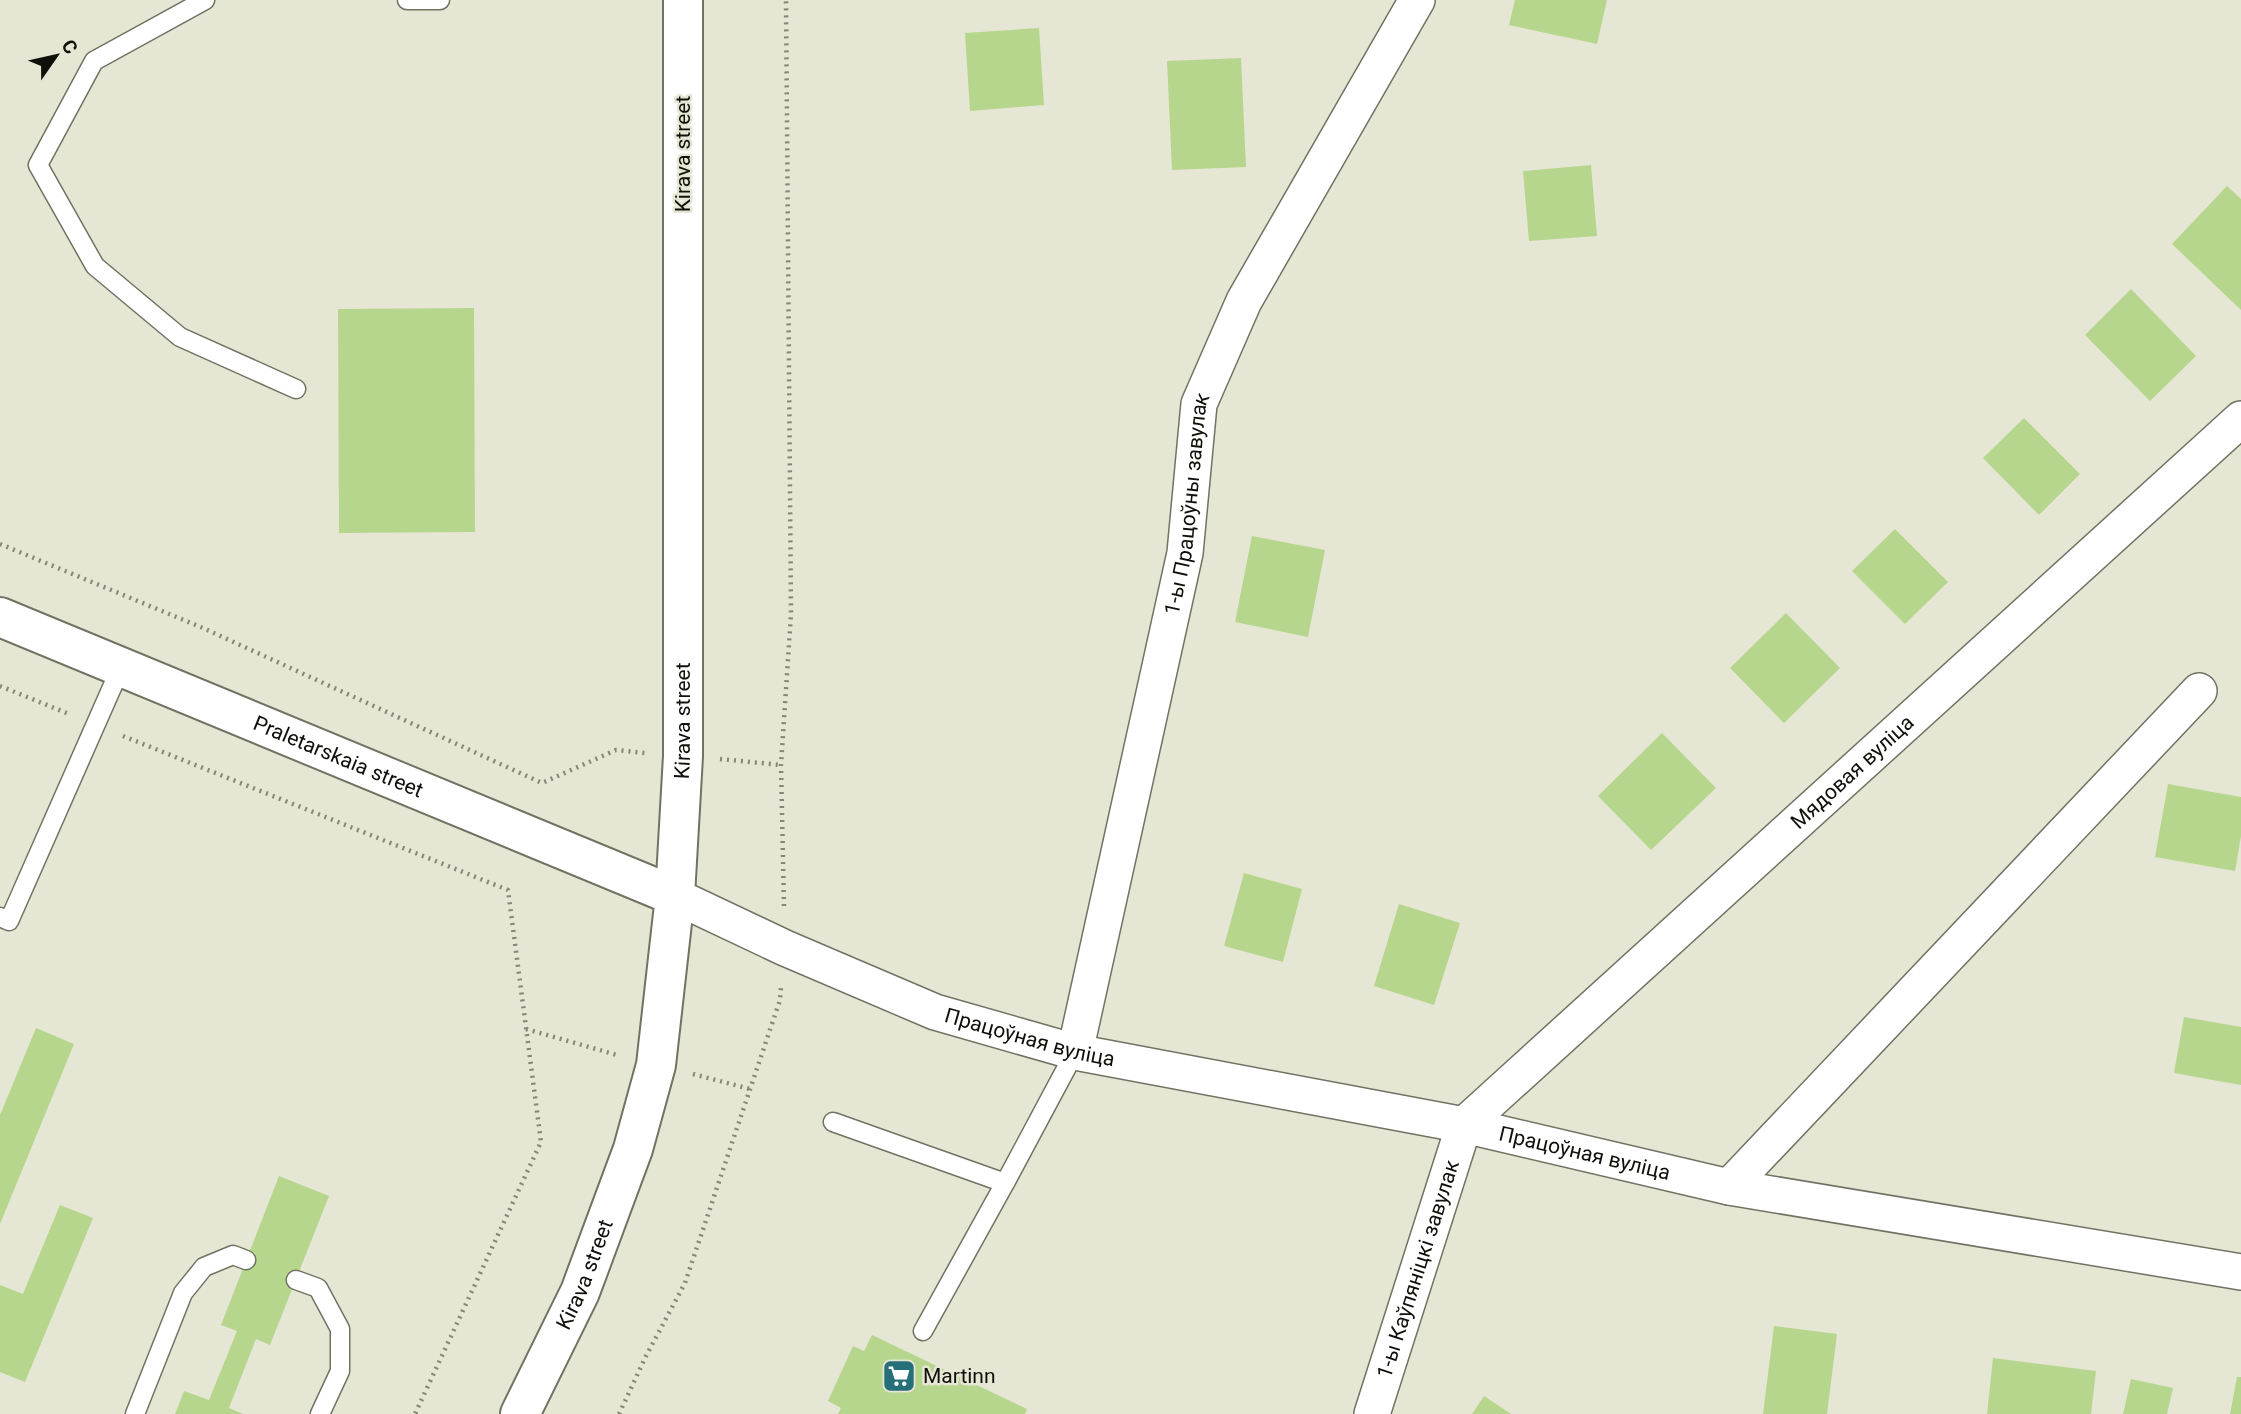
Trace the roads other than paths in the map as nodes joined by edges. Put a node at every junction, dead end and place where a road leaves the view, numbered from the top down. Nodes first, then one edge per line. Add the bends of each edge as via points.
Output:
1 (205, 0) edge
2 (407, 0) edge
3 (440, 0) edge
4 (683, 0) edge
5 (1417, 0) edge
6 (296, 388) dead end
7 (2241, 419) edge
8 (0, 617) edge
9 (121, 667) junction
10 (2199, 691) dead end
11 (675, 896) junction
12 (0, 917) edge
13 (1075, 1052) junction
14 (833, 1122) dead end
15 (1464, 1125) junction
16 (1005, 1183) junction
17 (1729, 1188) junction
18 (246, 1260) dead end
19 (2241, 1272) edge
20 (296, 1280) dead end
21 (923, 1331) dead end
22 (135, 1414) edge
23 (320, 1414) edge
24 (520, 1414) edge
25 (1372, 1414) edge

1 - 6 lane via 94,61 38,164 95,266 180,337
2 - 3 lane
4 - 11 main road, Kirava street via 683,730
5 - 13 street, 1-ы Працоўны завулак via 1244,301 1199,404 1185,553
7 - 15 street, Мядовая вуліца
8 - 9 main road, Praletarskaia street
9 - 11 main road, Praletarskaia street
9 - 12 lane via 9,921
10 - 17 street
11 - 13 street, Працоўная вуліца via 935,1012
11 - 24 main road, Kirava street via 656,1065 634,1149 580,1292
13 - 15 street, Працоўная вуліца
13 - 16 lane
14 - 16 lane
15 - 17 street, Працоўная вуліца
15 - 25 street, 1-ы Каўпяніцкі завулак
16 - 21 lane
17 - 19 street, Працоўная вуліца
18 - 22 lane via 233,1255 204,1267 183,1293
20 - 23 lane via 318,1288 340,1329 340,1371

